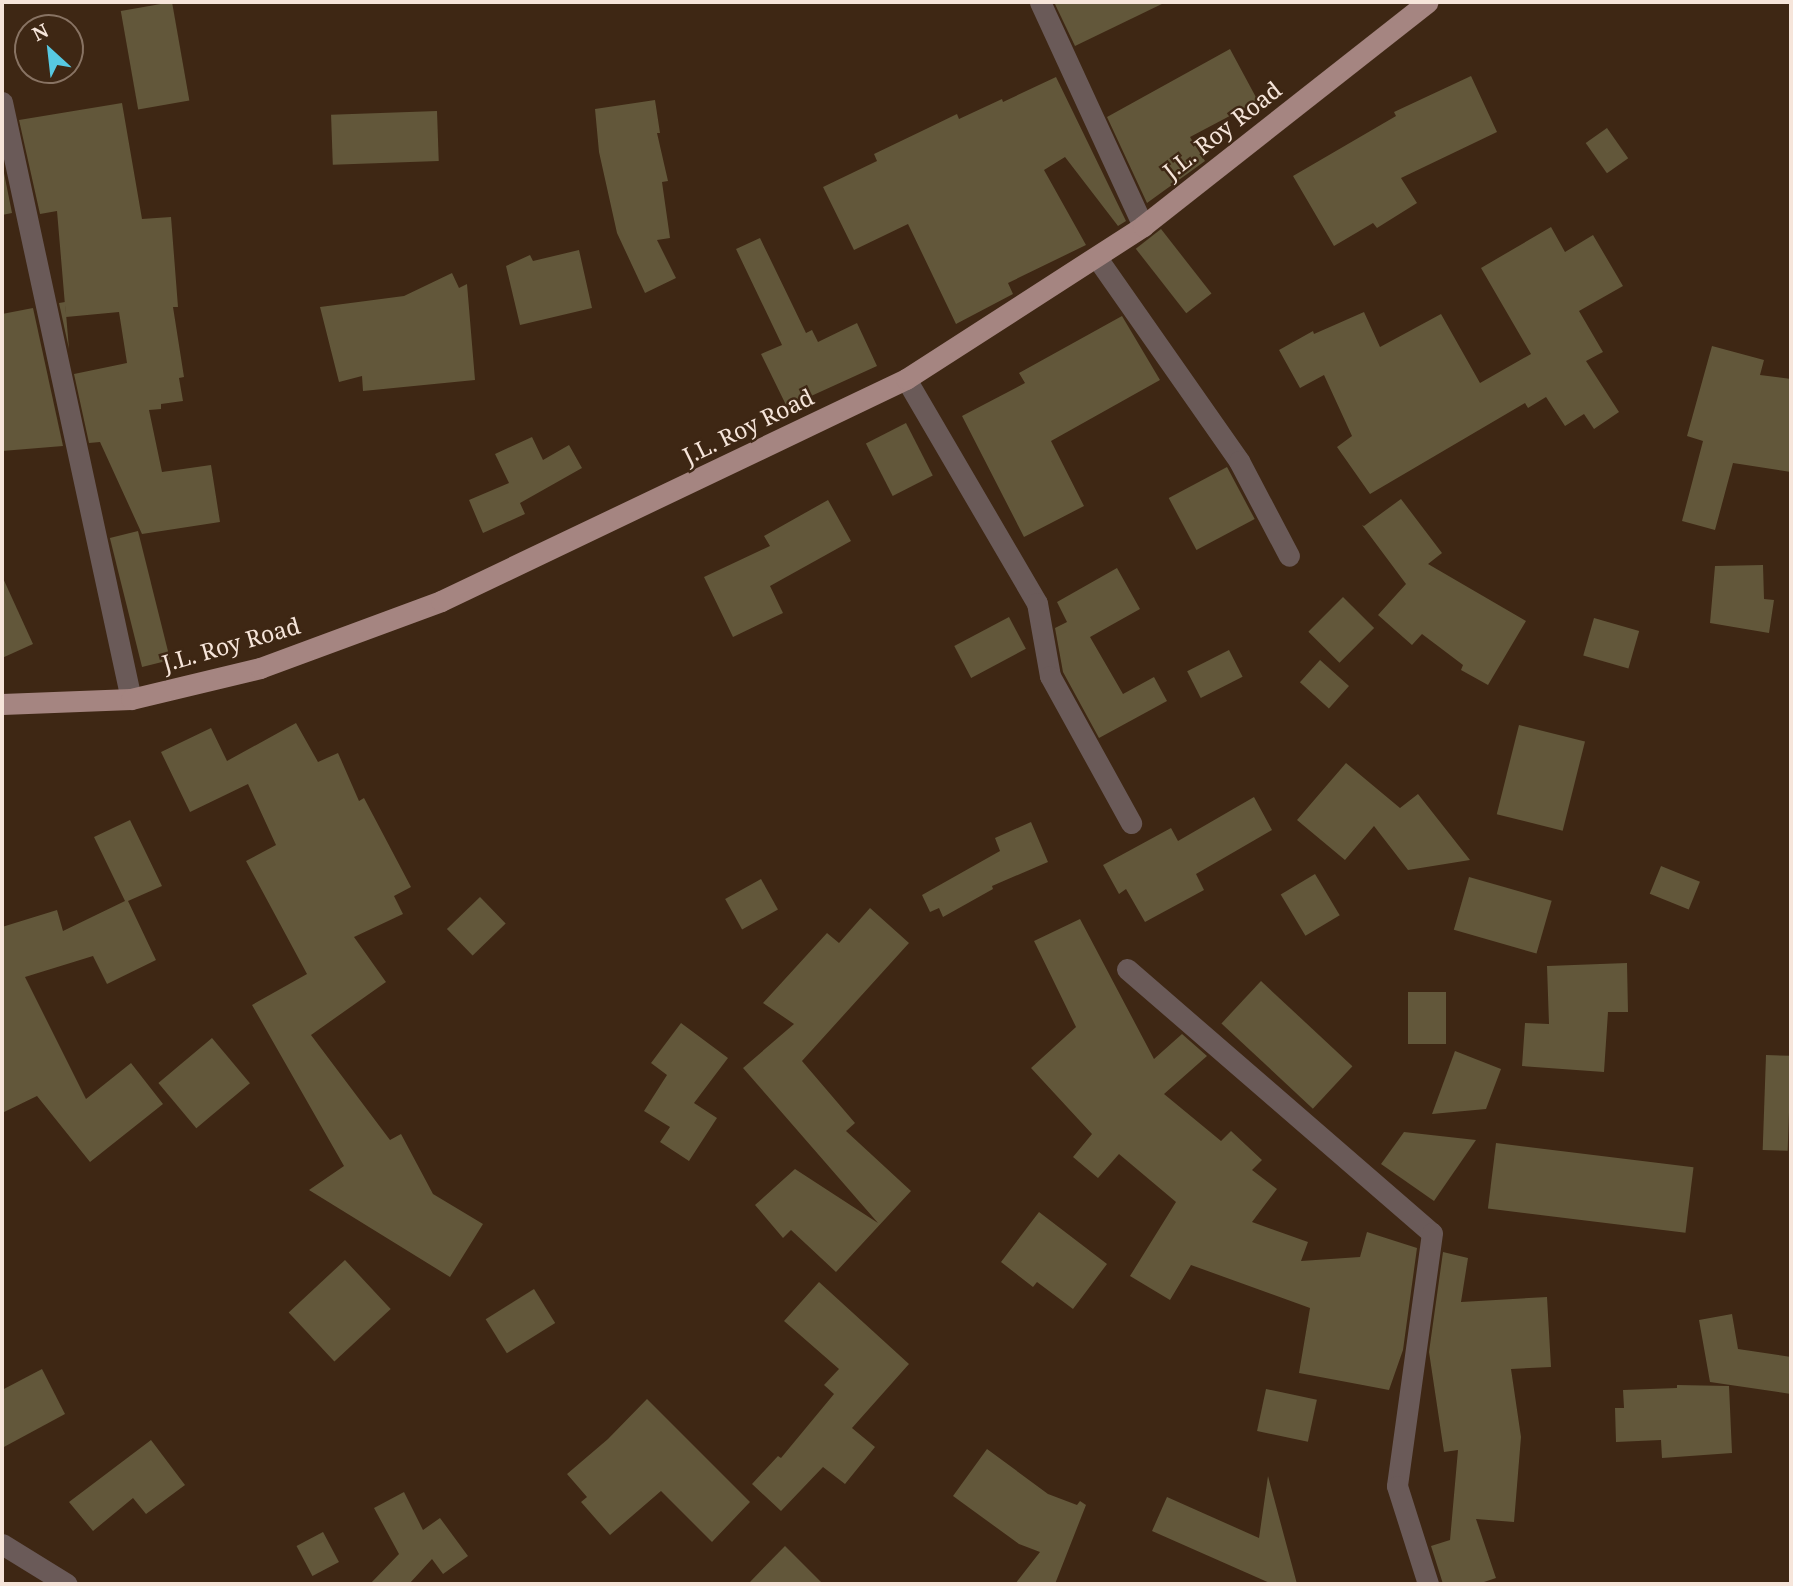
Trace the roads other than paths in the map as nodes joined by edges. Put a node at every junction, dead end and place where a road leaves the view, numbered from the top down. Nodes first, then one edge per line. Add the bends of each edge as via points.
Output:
1 (1040, 2) edge
2 (1428, 2) edge
3 (2, 102) edge
4 (1143, 226) junction
5 (1097, 258) junction
6 (906, 379) junction
7 (1289, 556) dead end
8 (131, 699) junction
9 (2, 704) edge
10 (1131, 823) dead end
11 (1127, 969) dead end
12 (2, 1544) edge
13 (67, 1584) edge
14 (1428, 1584) edge

1 - 4 street
2 - 4 main road, J.L. Roy Road
3 - 8 street
4 - 5 main road, J.L. Roy Road
5 - 6 main road, J.L. Roy Road
5 - 7 street via 1238,461
6 - 8 main road, J.L. Roy Road via 442,601 260,668
6 - 10 street via 1037,603 1050,676
8 - 9 main road, J.L. Roy Road
11 - 14 street via 1432,1234 1397,1486
12 - 13 street

